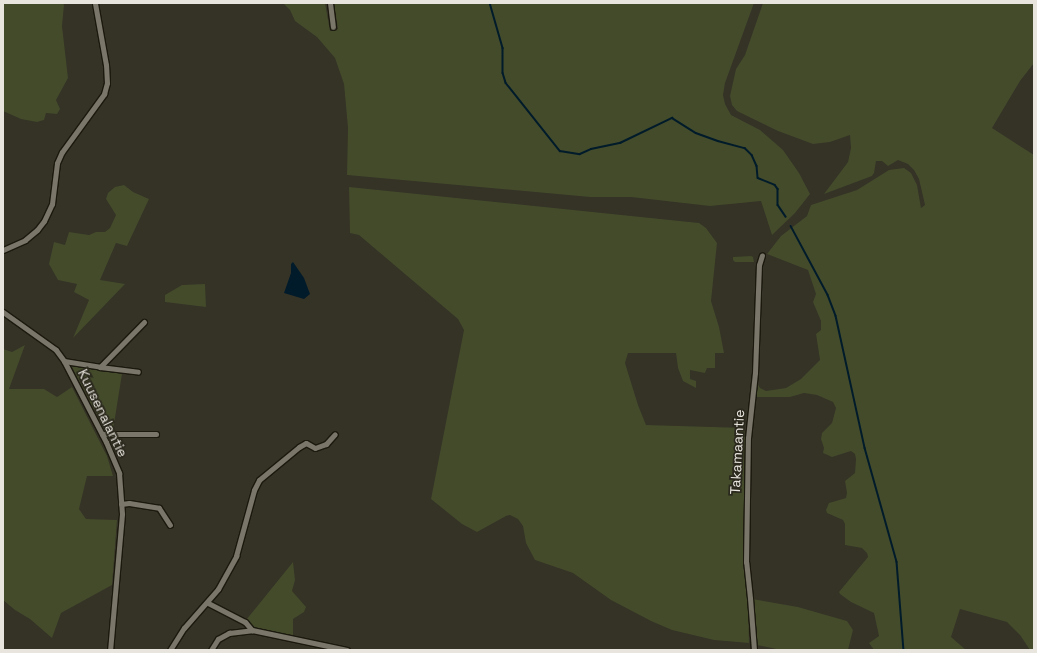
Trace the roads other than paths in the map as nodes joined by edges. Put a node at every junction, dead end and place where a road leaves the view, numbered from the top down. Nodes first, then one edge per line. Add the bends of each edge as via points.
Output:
1 (95, 3) edge
2 (330, 3) edge
3 (333, 27) dead end
4 (3, 250) edge
5 (762, 255) dead end
6 (3, 312) edge
7 (144, 322) dead end
8 (64, 361) junction
9 (100, 367) junction
10 (138, 372) dead end
11 (102, 434) junction
12 (156, 434) dead end
13 (335, 434) dead end
14 (121, 504) junction
15 (170, 525) dead end
16 (208, 602) junction
17 (252, 630) junction
18 (110, 650) edge
19 (170, 650) edge
20 (211, 650) edge
21 (347, 650) edge
22 (754, 650) edge

1 - 4 street via 106,65 107,82 104,94 62,152 57,163 52,204 44,220 25,240
2 - 3 street
5 - 22 street, Takamaantie via 759,265 755,372 748,438 746,562
6 - 8 street, Kuusenalantie via 56,350
7 - 9 street
8 - 9 street
8 - 11 street, Kuusenalantie
9 - 10 street
11 - 12 street
11 - 14 street, Kuusenalantie via 119,473
13 - 16 street via 326,444 315,448 306,443 259,480 236,556 218,590
14 - 15 street via 159,508
14 - 18 street, Kuusenalantie
16 - 17 street via 245,622
16 - 19 street via 184,628
17 - 20 street via 229,633 218,639
17 - 21 street

